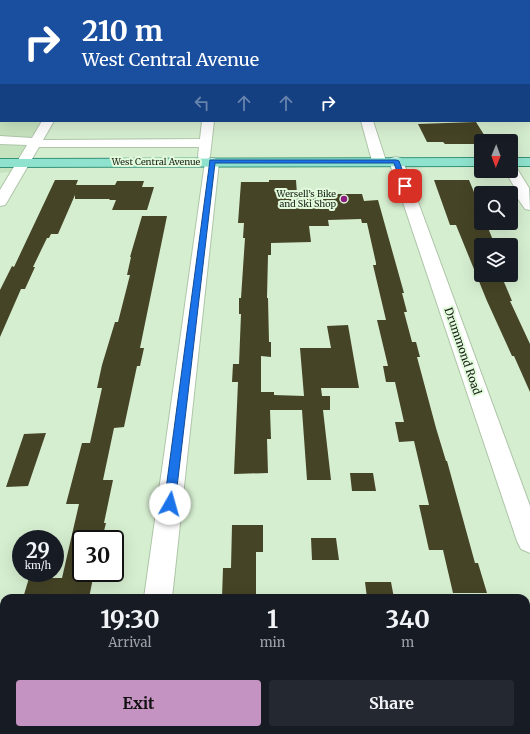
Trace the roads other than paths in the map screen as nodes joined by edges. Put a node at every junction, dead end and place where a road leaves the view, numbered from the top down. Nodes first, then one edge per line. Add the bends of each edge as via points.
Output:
1 (47, 122) edge
2 (208, 122) edge
3 (368, 122) edge
4 (0, 140) edge
5 (35, 142) junction
6 (126, 143) junction
7 (205, 143) junction
8 (388, 161) junction
9 (24, 162) junction
10 (120, 162) junction
11 (207, 162) junction
12 (474, 162) edge
13 (518, 162) edge
14 (530, 162) edge
15 (0, 163) edge
16 (518, 178) edge
17 (526, 188) edge
18 (0, 202) edge
19 (530, 206) edge
20 (530, 541) edge
21 (158, 594) edge

1 - 5 street
2 - 7 street
3 - 8 street, Drummond Road
4 - 5 street
5 - 6 street
5 - 9 street
6 - 7 street
6 - 10 street
7 - 11 street
8 - 11 main road, West Central Avenue
8 - 12 main road, West Central Avenue
8 - 20 street, Drummond Road
9 - 10 main road, West Central Avenue
9 - 15 main road, West Central Avenue
9 - 18 street
10 - 11 main road, West Central Avenue
11 - 21 street
13 - 14 main road
16 - 17 street
17 - 19 street via 523,196

